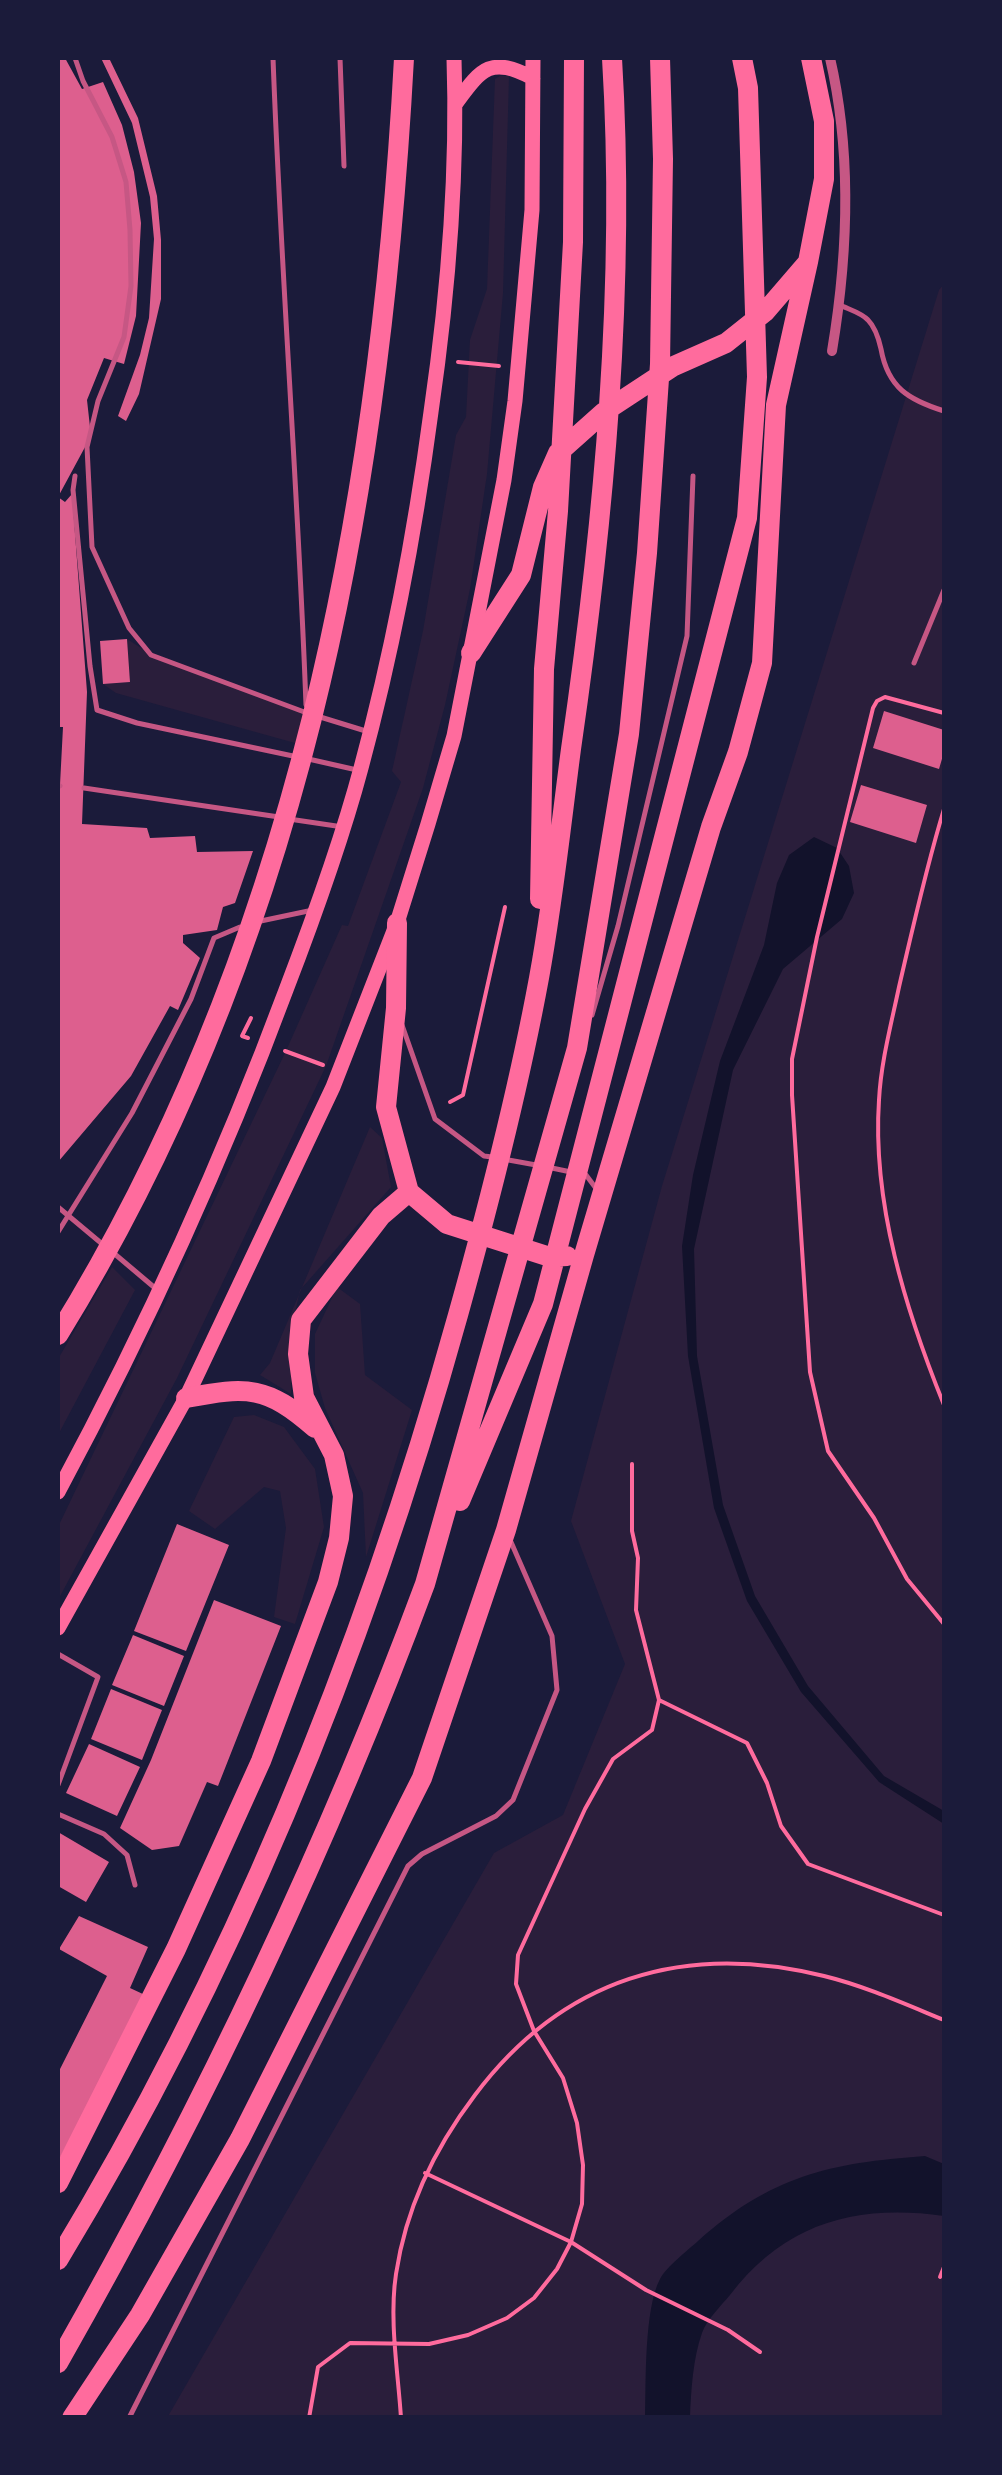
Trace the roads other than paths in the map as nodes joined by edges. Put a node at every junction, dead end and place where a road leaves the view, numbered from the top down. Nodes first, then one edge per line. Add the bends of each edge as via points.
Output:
1 (75, 58) edge
2 (273, 58) edge
3 (340, 58) edge
4 (404, 58) edge
5 (454, 58) edge
6 (533, 58) edge
7 (574, 58) edge
8 (612, 58) edge
9 (660, 58) edge
10 (742, 58) edge
11 (819, 62) edge
12 (533, 78) junction
13 (456, 103) junction
14 (344, 166) dead end
15 (808, 262) junction
16 (840, 305) junction
17 (832, 352) dead end
18 (944, 410) edge
19 (75, 476) dead end
20 (693, 476) dead end
21 (944, 590) edge
22 (471, 653) junction
23 (914, 662) dead end
24 (306, 713) junction
25 (370, 732) junction
26 (360, 770) junction
27 (84, 788) dead end
28 (344, 827) junction
29 (316, 910) junction
30 (397, 923) junction
31 (539, 976) junction
32 (396, 1008) junction
33 (549, 1167) junction
34 (409, 1192) junction
35 (602, 1196) junction
36 (58, 1206) edge
37 (69, 1218) junction
38 (58, 1232) edge
39 (584, 1255) junction
40 (160, 1292) junction
41 (58, 1335) edge
42 (186, 1398) junction
43 (320, 1432) junction
44 (58, 1492) edge
45 (506, 1530) junction
46 (425, 1584) junction
47 (58, 1628) edge
48 (58, 1654) edge
49 (58, 1785) edge
50 (58, 1814) edge
51 (134, 1885) dead end
52 (58, 2183) edge
53 (58, 2260) edge
54 (58, 2363) edge
55 (72, 2418) edge
56 (129, 2418) edge

1 - 24 lane via 126,182 132,286 124,336 88,447 92,547 129,628 152,655
2 - 24 lane
3 - 14 lane
4 - 41 highway via 369,441 345,578 298,773 206,1047
5 - 13 main road
6 - 12 main road
7 - 31 highway via 573,242 542,702
8 - 31 highway via 618,152 593,597
9 - 46 highway via 660,364 629,734 577,1048
10 - 46 highway via 758,377 747,518 542,1304
11 - 15 highway via 824,179
11 - 16 street via 841,107 846,156
12 - 13 main road via 490,66
12 - 22 main road via 532,210 516,402
13 - 25 main road via 440,354 416,518
15 - 22 highway via 765,312 726,343 660,375 558,453 542,487 521,574
15 - 35 highway via 776,405 762,663
16 - 17 street
16 - 18 lane via 868,320 898,390
19 - 26 lane via 98,710
20 - 33 lane via 686,636 618,926
21 - 23 lane
22 - 30 main road via 454,736
24 - 25 lane
25 - 26 main road
26 - 28 main road
27 - 28 lane
28 - 29 main road
29 - 37 lane via 214,938 191,999
29 - 40 main road
30 - 32 highway
30 - 42 main road via 333,1087
31 - 53 highway via 479,1242 408,1488 348,1660 250,1894 110,2173
32 - 33 lane via 435,1120 484,1156
32 - 34 highway via 386,1106
33 - 35 lane via 586,1175
34 - 39 highway via 447,1224 550,1257
34 - 43 highway via 381,1216 301,1320 304,1397
35 - 39 highway
36 - 37 lane
37 - 38 lane
37 - 40 lane
39 - 45 highway
40 - 44 main road
42 - 43 highway via 233,1389 268,1395
42 - 47 main road
43 - 52 highway via 334,1456 343,1496 328,1582 262,1761
45 - 55 highway via 422,1778 380,1865 240,2139 140,2315
45 - 56 lane via 552,1636 557,1690 513,1800 408,1866
46 - 54 highway via 270,1957 196,2110
48 - 49 lane via 98,1677
50 - 51 lane via 104,1834 127,1855

